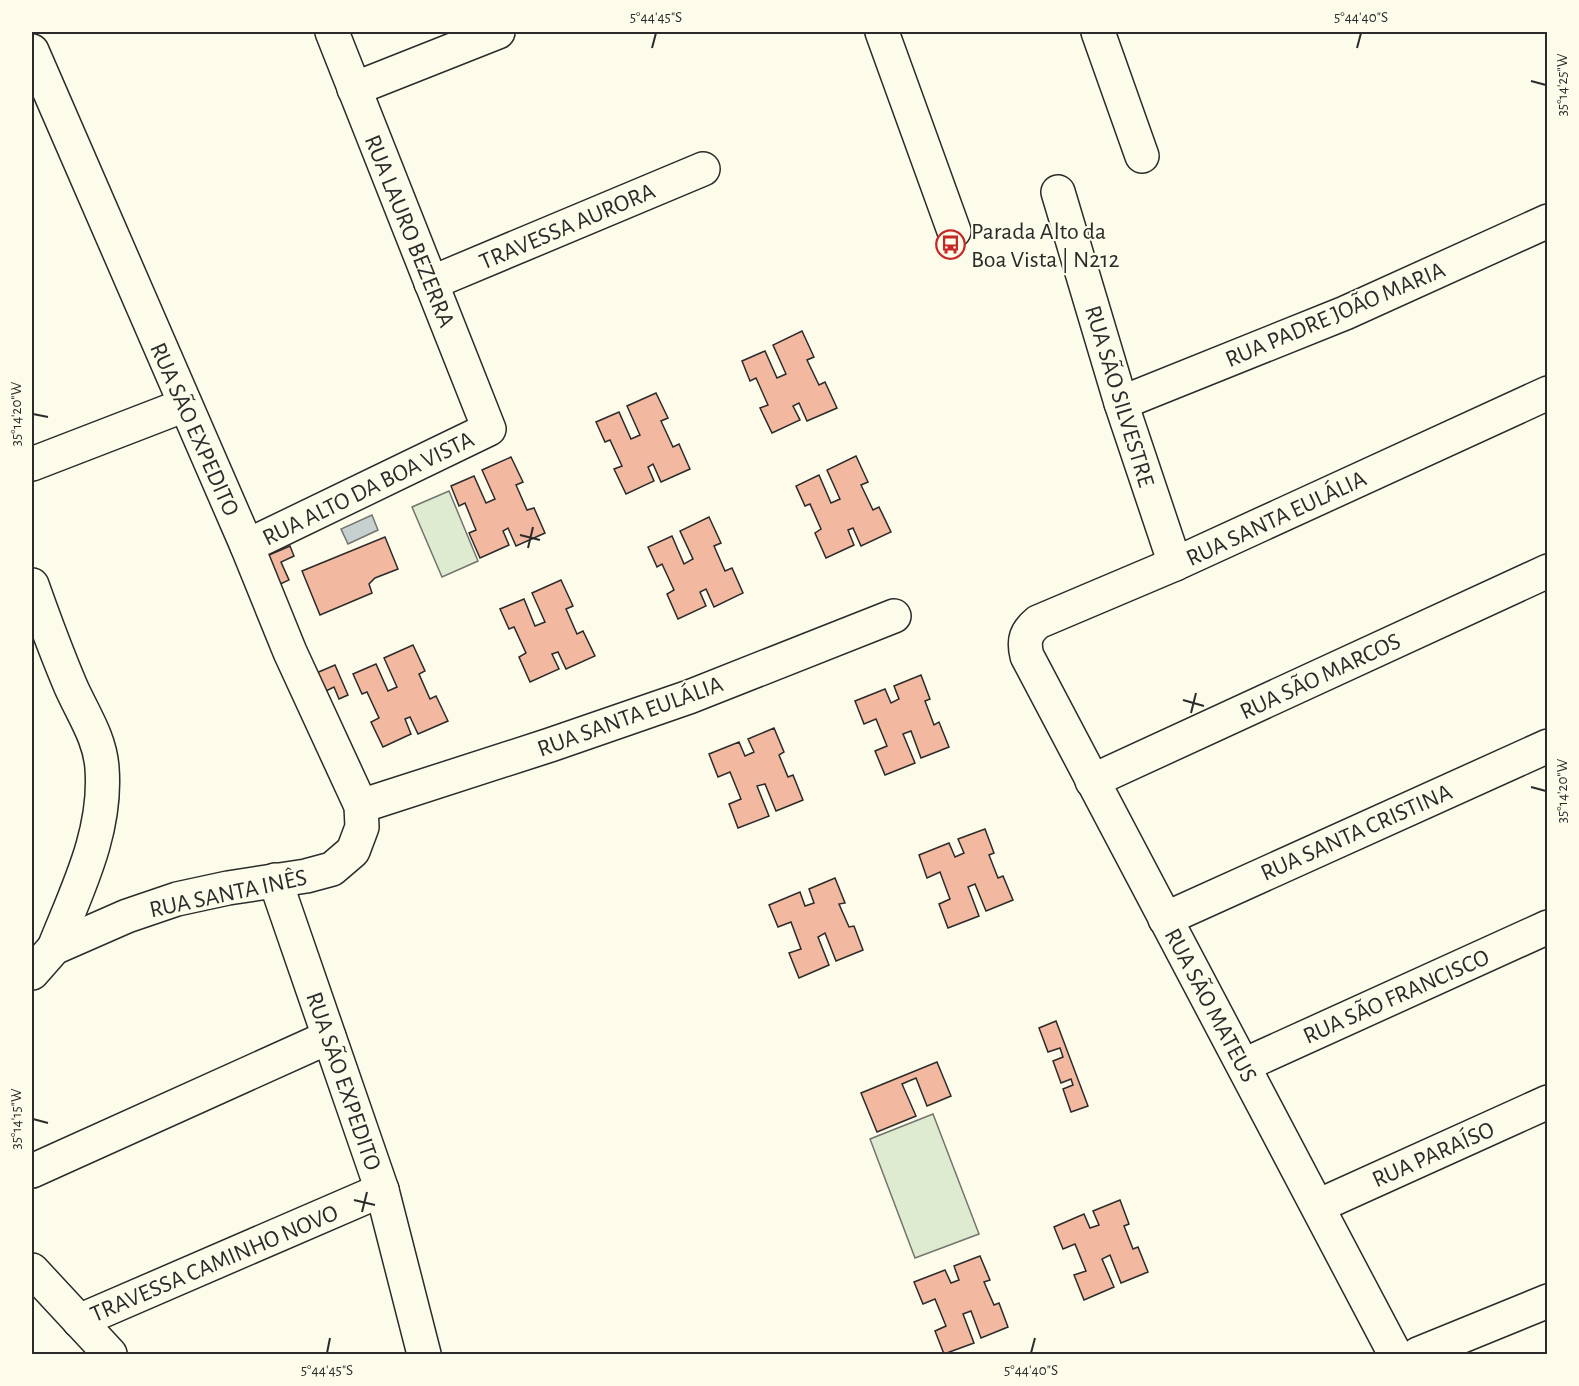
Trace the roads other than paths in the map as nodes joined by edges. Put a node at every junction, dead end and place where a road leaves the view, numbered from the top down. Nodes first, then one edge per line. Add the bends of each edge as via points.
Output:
1 (332, 32) edge
2 (498, 32) edge
3 (882, 32) edge
4 (1098, 32) edge
5 (32, 51) edge
6 (354, 89) junction
7 (1142, 156) dead end
8 (703, 169) dead end
9 (1058, 192) dead end
10 (1548, 221) edge
11 (954, 231) dead end
12 (431, 283) junction
13 (1548, 393) edge
14 (1121, 403) junction
15 (185, 405) junction
16 (489, 429) joint
17 (32, 464) edge
18 (247, 546) junction
19 (1175, 564) junction
20 (1548, 571) edge
21 (32, 585) edge
22 (894, 616) dead end
23 (1027, 656) joint
24 (1548, 746) edge
25 (1092, 782) junction
26 (361, 806) junction
27 (275, 880) junction
28 (1165, 919) junction
29 (1548, 927) edge
30 (54, 948) junction
31 (32, 972) edge
32 (329, 1037) junction
33 (1244, 1065) junction
34 (1548, 1102) edge
35 (32, 1171) edge
36 (382, 1190) junction
37 (1318, 1206) junction
38 (32, 1270) edge
39 (1548, 1301) edge
40 (79, 1322) junction
41 (1463, 1346) edge
42 (416, 1351) edge
43 (110, 1354) edge
44 (1395, 1354) edge
45 (1418, 1354) edge

1 - 6 street, RUA LAURO BEZERRA
2 - 6 street
3 - 11 street
4 - 7 street
5 - 15 street, RUA SÃO EXPEDITO
6 - 12 street, RUA LAURO BEZERRA
8 - 12 street, TRAVESSA AURORA
9 - 14 street, RUA SÃO SILVESTRE
10 - 14 street, RUA PADRE JOÃO MARIA via 1345,313
12 - 16 street, RUA LAURO BEZERRA
13 - 19 street, RUA SANTA EULÁLIA
14 - 19 street, RUA SÃO SILVESTRE
15 - 17 street
15 - 18 street, RUA SÃO EXPEDITO
16 - 18 street, RUA ALTO DA BOA VISTA
18 - 26 street, RUA SÃO EXPEDITO via 290,652
19 - 23 street, RUA SANTA EULÁLIA via 1038,622 1028,630 1023,643
20 - 25 street, RUA SÃO MARCOS
21 - 30 street via 75,697 93,729 102,767 101,812 90,857
22 - 26 street, RUA SANTA EULÁLIA via 689,697
23 - 25 street, RUA SÃO MATEUS
24 - 28 street, RUA SANTA CRISTINA
25 - 28 street, RUA SÃO MATEUS
26 - 27 street, RUA SANTA INÊS via 362,828 353,851 332,869
27 - 30 street, RUA SANTA INÊS via 177,899
27 - 32 street, RUA SÃO EXPEDITO
28 - 33 street, RUA SÃO MATEUS
29 - 33 street, RUA SÃO FRANCISCO
30 - 31 street, RUA SANTA INÊS
32 - 35 street
32 - 36 street, RUA SÃO EXPEDITO
33 - 37 street, RUA SÃO MATEUS
34 - 37 street, RUA PARAÍSO
36 - 40 street, TRAVESSA CAMINHO NOVO
36 - 42 street, RUA SÃO EXPEDITO
37 - 44 street, RUA SÃO MATEUS
38 - 40 street
39 - 41 street
40 - 43 street
41 - 45 street

